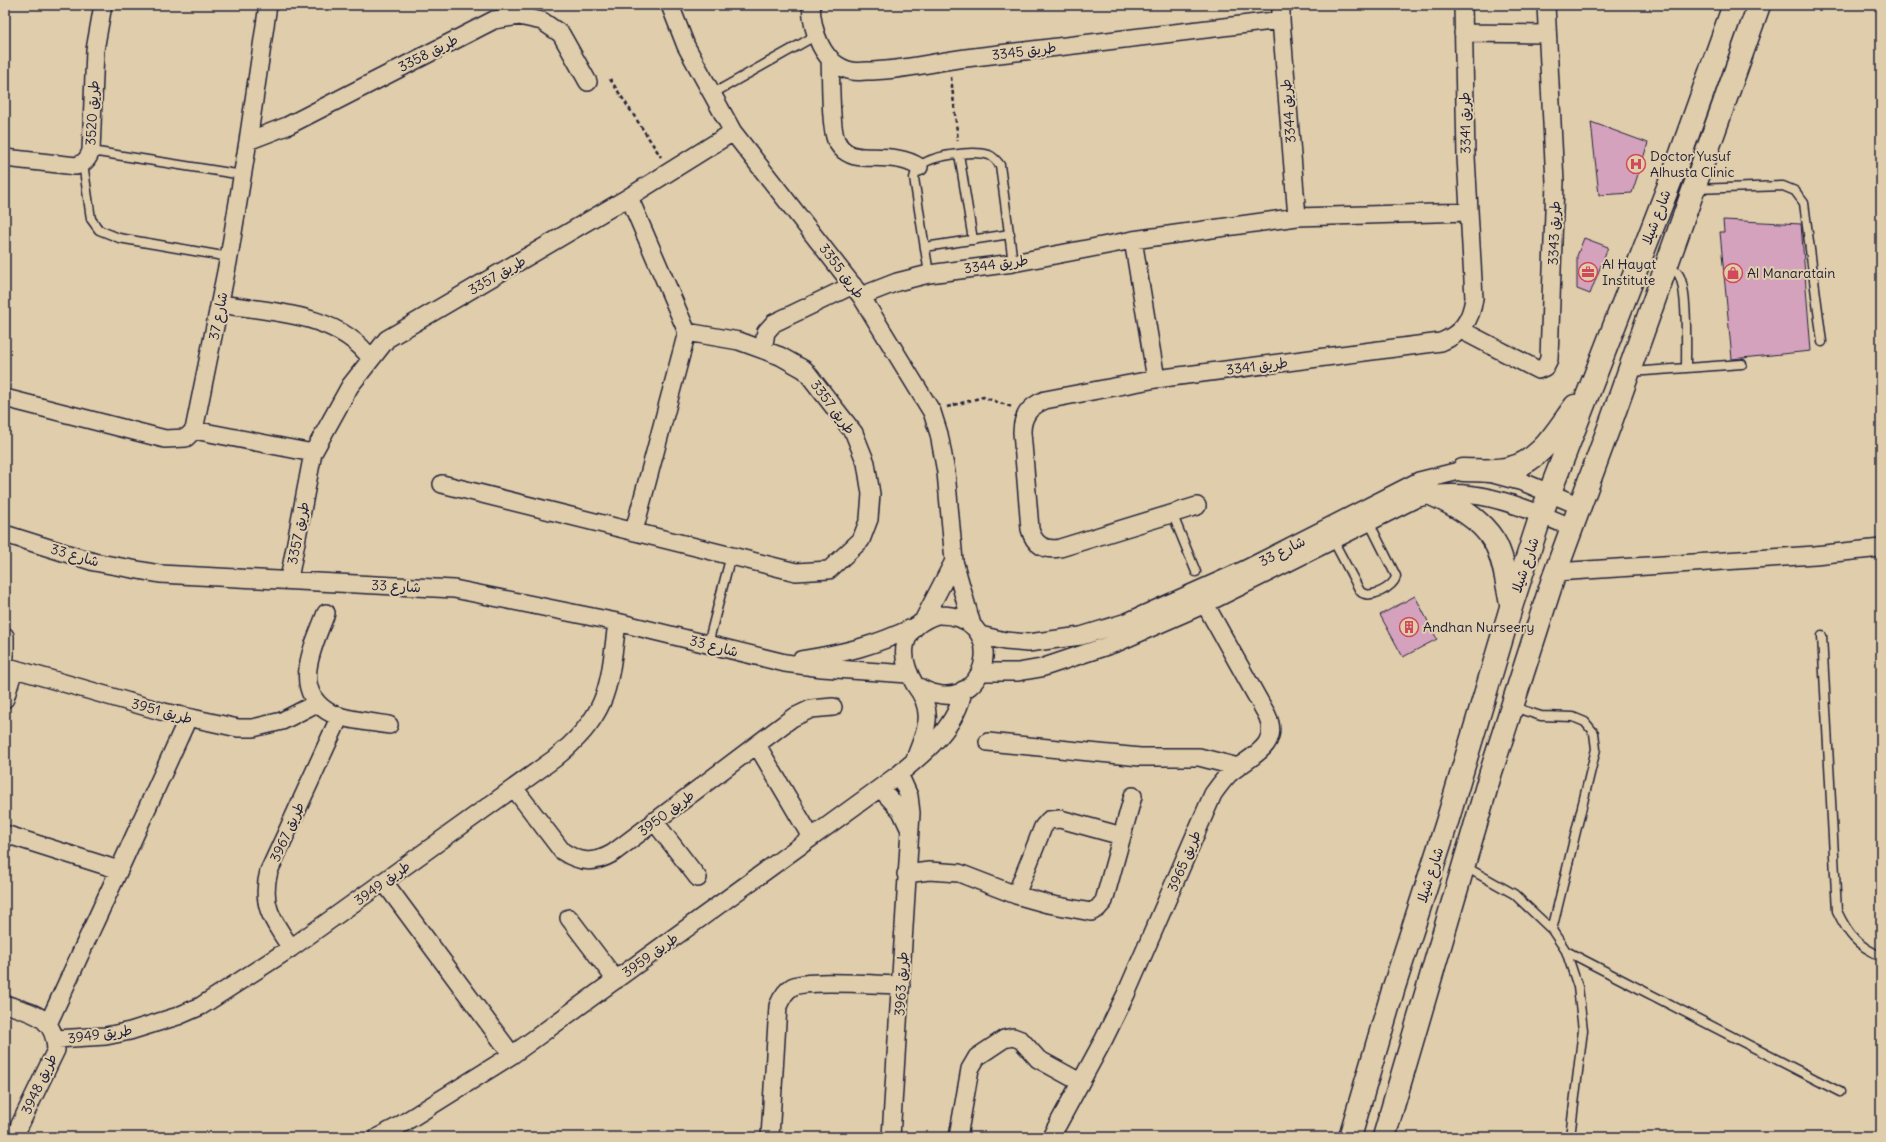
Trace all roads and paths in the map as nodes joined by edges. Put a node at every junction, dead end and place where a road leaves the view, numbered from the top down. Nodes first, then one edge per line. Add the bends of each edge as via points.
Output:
1 (103, 5) edge
2 (268, 5) edge
3 (670, 5) edge
4 (811, 5) edge
5 (1463, 5) edge
6 (1546, 5) edge
7 (1734, 5) edge
8 (1759, 5) edge
9 (1281, 13) edge
10 (1463, 33) junction
11 (1547, 34) junction
12 (815, 36) junction
13 (830, 58) junction
14 (949, 60) junction
15 (610, 79) dead end
16 (588, 82) dead end
17 (712, 94) junction
18 (733, 132) junction
19 (248, 142) junction
20 (959, 154) junction
21 (87, 157) junction
22 (5, 158) edge
23 (919, 167) junction
24 (670, 171) junction
25 (243, 175) junction
26 (1693, 189) junction
27 (629, 198) junction
28 (1469, 212) junction
29 (1297, 217) junction
30 (1010, 234) junction
31 (973, 240) junction
32 (1133, 240) junction
33 (925, 247) junction
34 (229, 257) junction
35 (1013, 263) junction
36 (1666, 265) junction
37 (929, 274) junction
38 (857, 291) junction
39 (220, 304) junction
40 (1461, 330) junction
41 (687, 332) junction
42 (1822, 342) dead end
43 (763, 350) junction
44 (371, 359) junction
45 (1742, 364) dead end
46 (1686, 368) junction
47 (1629, 372) junction
48 (1156, 379) junction
49 (1593, 382) junction
50 (5, 398) edge
51 (932, 412) junction
52 (1027, 412) junction
53 (194, 430) junction
54 (313, 453) junction
55 (1463, 470) junction
56 (442, 484) dead end
57 (1550, 492) junction
58 (1431, 494) junction
59 (1197, 506) dead end
60 (1580, 506) junction
61 (1172, 513) junction
62 (1541, 515) junction
63 (1369, 522) junction
64 (1573, 528) junction
65 (634, 531) junction
66 (5, 534) edge
67 (1333, 540) junction
68 (1881, 548) edge
69 (731, 554) junction
70 (954, 561) junction
71 (1196, 572) dead end
72 (1556, 572) junction
73 (289, 579) junction
74 (1205, 604) junction
75 (1512, 604) junction
76 (326, 613) dead end
77 (617, 622) junction
78 (919, 623) junction
79 (976, 630) junction
80 (5, 636) edge
81 (1822, 636) dead end
82 (708, 644) junction
83 (785, 663) junction
84 (8, 664) edge
85 (981, 672) junction
86 (911, 679) junction
87 (963, 690) junction
88 (5, 699) edge
89 (318, 703) junction
90 (833, 707) dead end
91 (1512, 707) junction
92 (340, 716) junction
93 (188, 718) junction
94 (389, 725) dead end
95 (988, 742) dead end
96 (756, 745) junction
97 (914, 762) junction
98 (1238, 767) junction
99 (900, 774) junction
100 (514, 788) junction
101 (880, 788) junction
102 (1133, 796) dead end
103 (654, 821) junction
104 (909, 830) junction
105 (5, 834) edge
106 (1122, 836) junction
107 (811, 837) junction
108 (1463, 866) junction
109 (119, 870) junction
110 (906, 874) junction
111 (698, 878) dead end
112 (384, 882) junction
113 (1016, 895) junction
114 (569, 918) dead end
115 (1552, 930) junction
116 (291, 948) junction
117 (1566, 951) junction
118 (1881, 956) edge
119 (616, 980) junction
120 (901, 985) junction
121 (5, 1004) edge
122 (52, 1032) junction
123 (512, 1055) junction
124 (1080, 1082) junction
125 (1840, 1092) dead end
126 (398, 1132) edge
127 (14, 1137) edge
128 (378, 1137) edge
129 (770, 1137) edge
130 (892, 1137) edge
131 (958, 1137) edge
132 (1051, 1137) edge
133 (1350, 1137) edge
134 (1384, 1137) edge
135 (1570, 1137) edge

1 - 21 street, طريق 3520 via 96,50
2 - 19 street, شارع 37
3 - 17 street, طريق 3355 via 686,46
4 - 12 street, طريق 3345
5 - 10 street, طريق 3341
6 - 11 street, طريق 3343
7 - 49 main road, شارع شيلا via 1679,159
8 - 26 main road, شارع شيلا
9 - 14 street, طريق 3345
9 - 29 street, طريق 3344
10 - 11 street
10 - 28 street, طريق 3341
11 - 40 street, طريق 3343 via 1555,182 1550,359 1538,370
12 - 13 street, طريق 3345
12 - 17 lane
13 - 14 street, طريق 3345 via 838,66 852,71 886,71
13 - 23 street via 834,132 840,147 854,156 910,161
14 - 20 path
15 - 24 path
16 - 19 street, طريق 3358 via 561,34 542,21 519,16 494,20 287,126
17 - 18 street, طريق 3355
18 - 24 street, طريق 3357
18 - 38 street, طريق 3355
19 - 25 street, شارع 37
20 - 23 lane
20 - 30 lane via 984,154 1000,166
20 - 31 lane
21 - 22 street, طريق 3520 via 76,166
21 - 25 lane
21 - 34 lane via 91,219 98,230 119,238
23 - 33 lane via 914,178
24 - 27 street, طريق 3357
25 - 34 street, شارع 37
26 - 36 main road, شارع شيلا
26 - 42 lane via 1782,186 1795,192 1804,203
27 - 41 street
27 - 44 street, طريق 3357 via 387,339
28 - 29 street, طريق 3344
28 - 40 street, طريق 3341 via 1474,298 1468,321
29 - 32 street, طريق 3344
30 - 31 lane
30 - 35 lane
31 - 33 lane
32 - 35 street, طريق 3344
32 - 48 street
33 - 37 lane
34 - 39 street, شارع 37
35 - 37 street, طريق 3344
36 - 46 lane via 1676,271 1681,282 1686,322
36 - 47 main road, شارع شيلا
37 - 38 street, طريق 3344
38 - 43 street, طريق 3344 via 774,324 766,332
38 - 51 street, طريق 3355
39 - 44 street via 280,313 332,326 364,348
39 - 53 street, شارع 37
40 - 48 street, طريق 3341 via 1452,338 1441,342
41 - 43 street, طريق 3357 via 739,341
41 - 65 street
43 - 69 street, طريق 3357 via 805,370 854,433 866,463 871,494 869,519 861,540 829,570 796,572
44 - 54 street, طريق 3357 via 350,386
45 - 46 lane
46 - 47 lane
47 - 60 main road, شارع شيلا
48 - 52 street, طريق 3341 via 1045,400
49 - 55 main road via 1544,448 1529,460 1510,468
49 - 57 main road, شارع شيلا
50 - 53 street via 165,439 186,438
51 - 52 path via 983,398 991,398
51 - 70 street, طريق 3355 via 946,472
52 - 61 street via 1022,432 1030,529 1032,536 1041,546 1054,549
53 - 54 street
54 - 73 street, طريق 3357
55 - 57 street, شارع 33 via 1493,474
55 - 79 street, شارع 33 via 1419,481 1244,570 1127,622 1081,636 1028,643
56 - 65 street, طريق 3357
57 - 60 street, شارع 33
57 - 62 main road, شارع شيلا
58 - 62 street, شارع 33 via 1480,495
58 - 63 street, شارع 33 via 1415,499
58 - 75 main road via 1467,514 1484,528 1495,542
59 - 61 street
60 - 64 main road, شارع شيلا
61 - 71 lane
62 - 64 street, شارع 33
62 - 75 main road, شارع شيلا
63 - 67 street, شارع 33
63 - 67 lane via 1396,576 1393,584 1372,595 1365,595 1360,591
64 - 72 main road, شارع شيلا
65 - 69 street, طريق 3357
66 - 73 street, شارع 33 via 94,562 160,574
67 - 74 street, شارع 33
68 - 72 street via 1815,555
69 - 82 lane
70 - 78 street
70 - 79 street, طريق 3355
72 - 91 main road, شارع شيلا
73 - 77 street, شارع 33 via 454,589
74 - 85 street, شارع 33 via 1116,643 1041,668 1018,672
74 - 98 street, طريق 3965 via 1271,722 1270,738 1266,745
75 - 133 main road, شارع شيلا
76 - 89 street via 307,668 307,680
77 - 82 street, شارع 33
77 - 100 street, طريق 3949 via 607,691 598,711 568,747
78 - 79 street via 937,615 949,614 962,618
78 - 83 street, شارع 33 via 882,642 845,653
78 - 86 street via 907,638 904,650 904,662
79 - 85 street via 984,647
80 - 84 street
81 - 118 lane via 1837,911 1854,941
82 - 83 street, شارع 33
83 - 86 street, شارع 33
84 - 88 street
84 - 93 street, طريق 3951
85 - 87 street via 973,683
86 - 87 street via 938,695
86 - 97 street, طريق 3959 via 925,701 928,719
87 - 97 street, طريق 3959 via 962,701 954,718
89 - 92 street via 327,711
89 - 93 street, طريق 3951 via 282,721 253,728 238,728
90 - 96 street, طريق 3950 via 811,709 801,713
91 - 108 main road, شارع شيلا
91 - 115 lane via 1541,716 1573,717 1585,722 1594,733 1596,749
92 - 94 street
92 - 116 street, طريق 3967 via 266,881 265,892 269,912
93 - 109 street, طريق 3948
95 - 98 street via 1140,757 1199,757
96 - 103 street, طريق 3950
96 - 107 street
97 - 99 street, طريق 3959
98 - 124 street, طريق 3965 via 1213,794 1129,988
99 - 101 street, طريق 3959
99 - 104 street, طريق 3963 via 910,804
100 - 103 street, طريق 3950 via 562,851 571,858 582,861 603,859
100 - 112 street, طريق 3949
101 - 104 street, طريق 3963 via 900,811
101 - 107 street, طريق 3959
102 - 106 street
103 - 111 street
104 - 110 street, طريق 3963
105 - 109 street
106 - 113 street via 1060,819 1049,820 1043,827
106 - 113 street via 1104,901 1091,912
107 - 119 street, طريق 3959
108 - 115 lane via 1514,894
108 - 134 main road, شارع شيلا
109 - 122 street, طريق 3948
110 - 113 street via 929,871 959,873
110 - 120 street, طريق 3963
112 - 116 street, طريق 3949
112 - 123 street
114 - 119 street
115 - 117 lane
116 - 122 street, طريق 3949 via 201,1006 154,1025 106,1036
117 - 125 lane
117 - 135 lane via 1578,987 1583,1030
119 - 123 street, طريق 3959
120 - 129 street via 809,983 793,987 786,992 778,1006
120 - 130 street, طريق 3963
121 - 122 street via 35,1013
122 - 127 street, طريق 3948 via 56,1050
123 - 126 street, طريق 3959
124 - 131 street via 1038,1059 1021,1040 1013,1037 1004,1039 977,1057 970,1069
124 - 132 street, طريق 3965
126 - 128 street, طريق 3959

